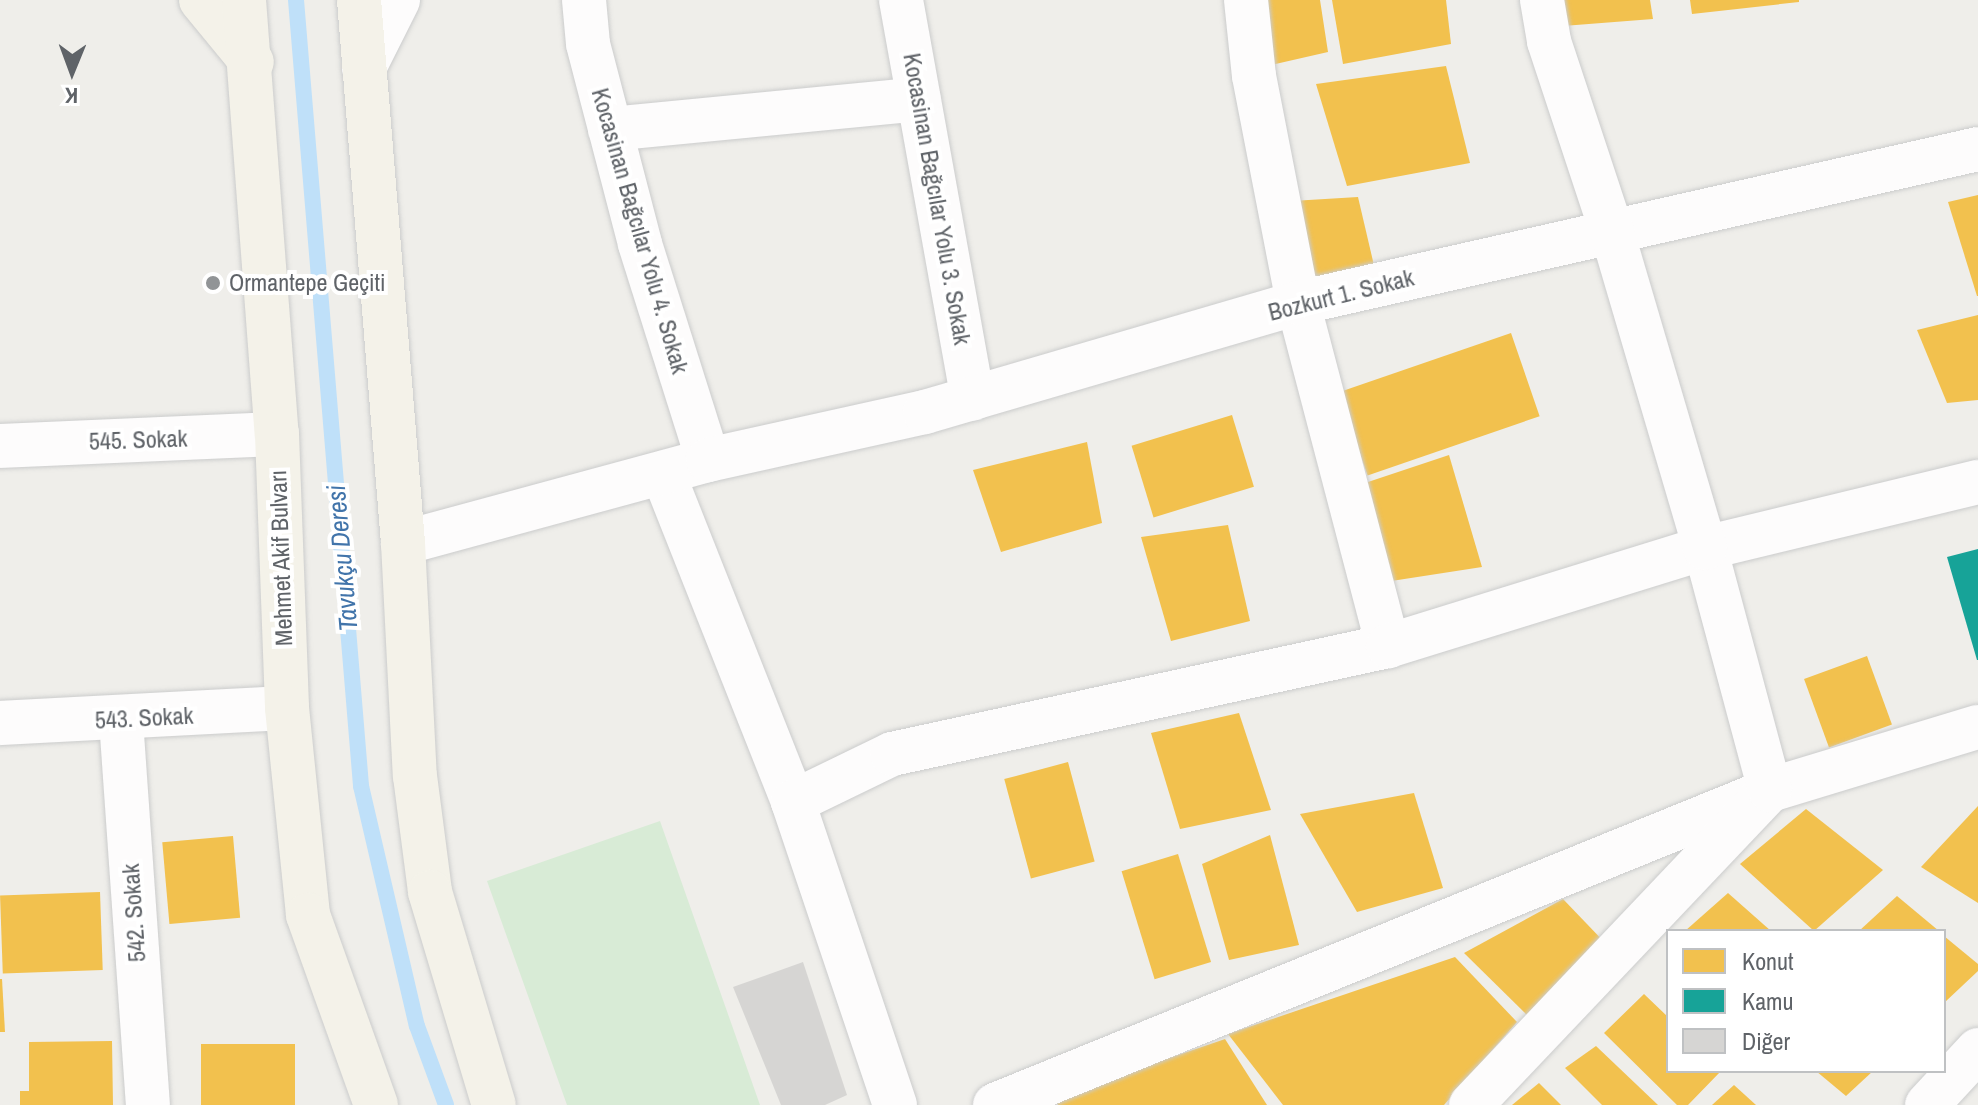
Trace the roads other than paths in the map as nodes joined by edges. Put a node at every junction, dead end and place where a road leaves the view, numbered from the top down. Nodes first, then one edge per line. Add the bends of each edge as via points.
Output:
1 (201, 0) edge
2 (244, 0) edge
3 (359, 0) edge
4 (398, 0) edge
5 (584, 0) edge
6 (901, 0) edge
7 (1246, 0) edge
8 (1542, 0) edge
9 (252, 62) junction
10 (364, 68) junction
11 (919, 99) junction
12 (610, 129) junction
13 (1978, 149) edge
14 (1612, 232) junction
15 (1298, 303) junction
16 (973, 399) junction
17 (277, 434) junction
18 (0, 446) edge
19 (708, 460) junction
20 (663, 473) junction
21 (1978, 482) edge
22 (403, 543) junction
23 (1705, 548) junction
24 (1388, 646) junction
25 (287, 708) junction
26 (121, 720) junction
27 (0, 723) edge
28 (1978, 727) edge
29 (1770, 790) junction
30 (793, 802) junction
31 (1978, 1050) edge
32 (148, 1105) edge
33 (376, 1105) edge
34 (494, 1105) edge
35 (895, 1105) edge
36 (995, 1105) edge
37 (1471, 1105) edge
38 (1927, 1105) edge

1 - 9 main road
2 - 9 main road, Mehmet Akif Bulvarı
3 - 10 main road
4 - 10 street
5 - 12 street, Kocasinan Bağcılar Yolu 4. Sokak via 588,44
6 - 11 street, Kocasinan Bağcılar Yolu 3. Sokak
7 - 15 street via 1254,76
8 - 14 street via 1549,41
9 - 17 main road, Mehmet Akif Bulvarı
10 - 22 main road
11 - 12 street
11 - 16 street, Kocasinan Bağcılar Yolu 3. Sokak
12 - 19 street, Kocasinan Bağcılar Yolu 4. Sokak
13 - 14 street, Bozkurt 1. Sokak
14 - 15 street, Bozkurt 1. Sokak
14 - 23 street
15 - 16 street, Bozkurt 1. Sokak
15 - 24 street
16 - 19 street, Bozkurt 1. Sokak
17 - 18 street, 545. Sokak
17 - 25 main road, Mehmet Akif Bulvarı
19 - 20 street, Bozkurt 1. Sokak
20 - 22 street, Bozkurt 1. Sokak
20 - 30 street
21 - 23 street
22 - 34 main road via 415,776 430,892
23 - 24 street
23 - 29 street
24 - 30 street via 892,754
25 - 26 street, 543. Sokak
25 - 33 main road, Mehmet Akif Bulvarı via 308,915
26 - 27 street, 543. Sokak
26 - 32 street, 542. Sokak
28 - 29 street
29 - 36 street
29 - 37 street
30 - 35 street
31 - 38 street

